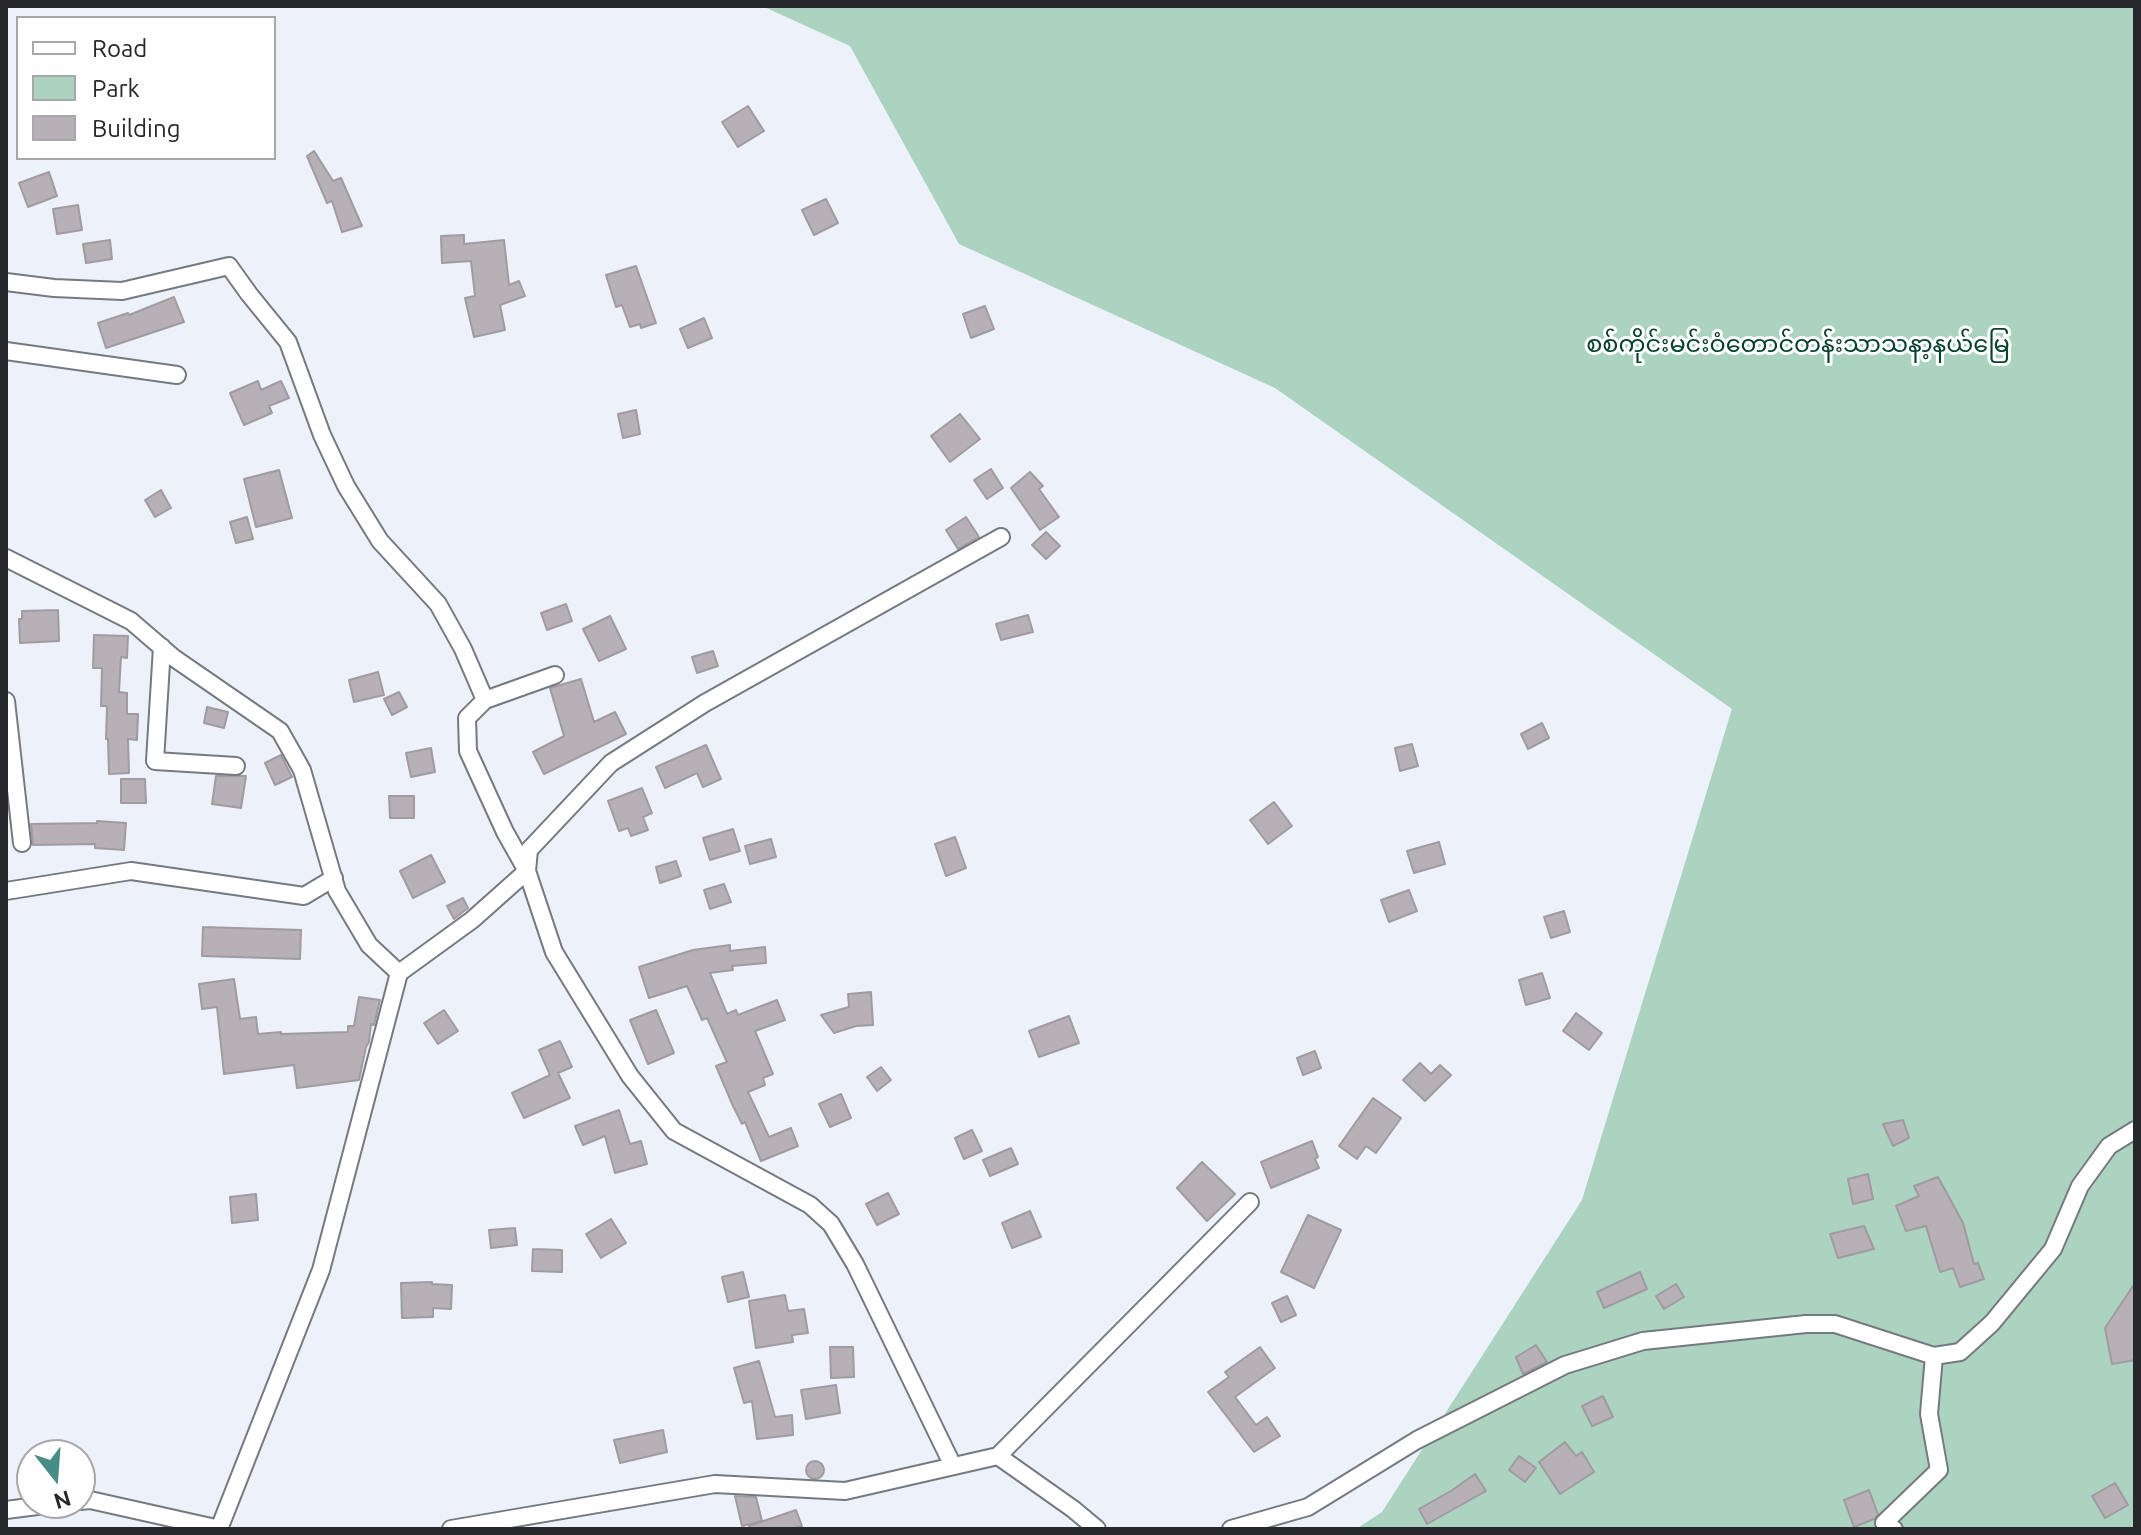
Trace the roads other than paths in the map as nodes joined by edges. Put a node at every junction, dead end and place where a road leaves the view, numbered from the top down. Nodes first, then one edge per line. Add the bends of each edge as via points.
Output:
1 (6, 282) edge
2 (6, 351) edge
3 (177, 375) dead end
4 (1001, 537) dead end
5 (6, 558) edge
6 (162, 647) junction
7 (555, 675) dead end
8 (485, 700) junction
9 (6, 701) edge
10 (236, 766) dead end
11 (22, 843) dead end
12 (527, 871) junction
13 (334, 878) junction
14 (6, 891) edge
15 (399, 973) junction
16 (2135, 1130) edge
17 (1250, 1202) dead end
18 (1934, 1356) junction
19 (998, 1456) junction
20 (953, 1466) junction
21 (96, 1501) edge
22 (220, 1529) edge
23 (451, 1529) edge
24 (1097, 1529) edge
25 (1231, 1529) edge
26 (1894, 1529) edge

1 - 8 street via 122,291 229,266 288,342 346,486 380,541 438,604
2 - 3 street
4 - 12 street via 705,703 611,763 529,850
5 - 6 street via 131,621
6 - 10 street via 155,761
6 - 13 street via 280,731 302,770
7 - 8 street
8 - 12 street via 467,718 468,751
9 - 11 street
12 - 15 street via 472,920
12 - 20 street via 554,952 630,1076 674,1131 810,1205 831,1224
13 - 14 street via 304,896 131,871
13 - 15 street via 369,945
15 - 22 street via 321,1270
16 - 18 street via 2109,1146 2080,1186 2053,1249 1992,1323 1960,1352
17 - 19 street
18 - 25 street via 1835,1324 1643,1341 1565,1365 1417,1440 1308,1507
18 - 26 street via 1929,1414 1939,1470 1884,1523
19 - 20 street
19 - 24 street
20 - 23 street via 845,1491 715,1484
21 - 22 street

